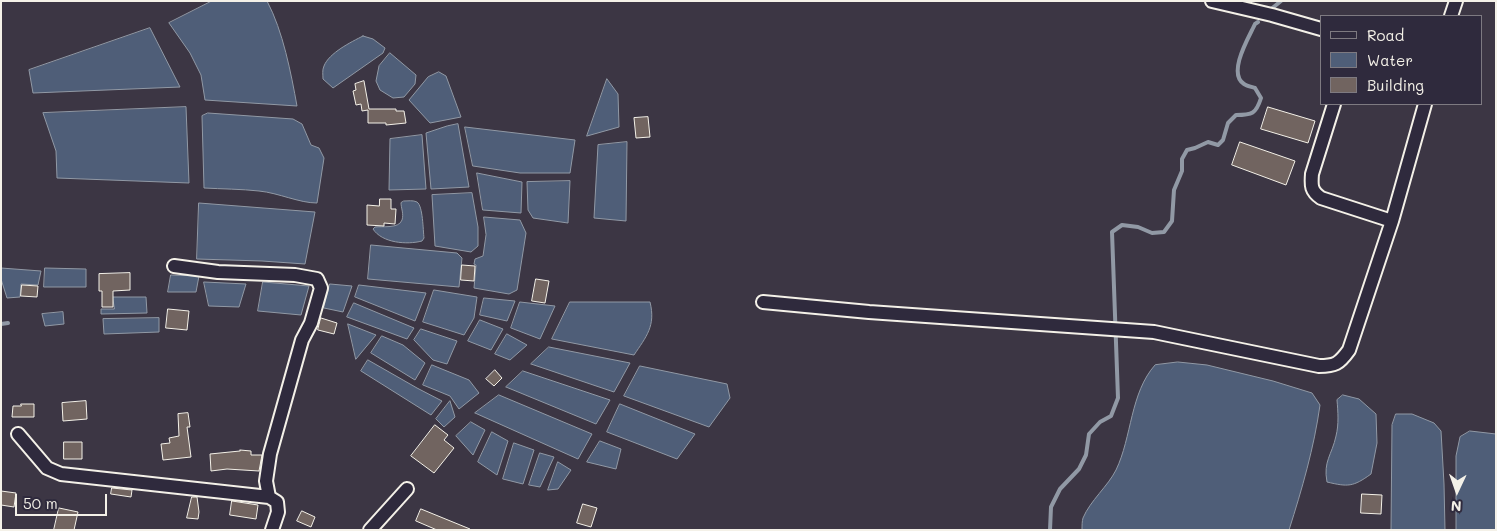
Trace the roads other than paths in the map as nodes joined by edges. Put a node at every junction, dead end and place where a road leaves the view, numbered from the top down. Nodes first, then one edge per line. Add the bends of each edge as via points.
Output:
1 (1212, 1) edge
2 (1456, 1) edge
3 (1451, 15) edge
4 (1320, 29) edge
5 (1334, 105) edge
6 (1425, 105) edge
7 (1392, 221) junction
8 (174, 266) dead end
9 (763, 302) dead end
10 (18, 434) dead end
11 (406, 490) dead end
12 (269, 496) junction
13 (272, 530) edge
14 (370, 530) edge

1 - 4 street
2 - 3 street
5 - 7 street via 1312,174 1314,193
6 - 7 street
7 - 9 street via 1349,350 1341,361 1331,366 1154,332
8 - 12 street via 218,272 295,275 317,279 321,288 311,323 302,340 270,454 266,481
10 - 12 street via 47,468 60,474
11 - 14 street
12 - 13 street via 277,502 278,512

